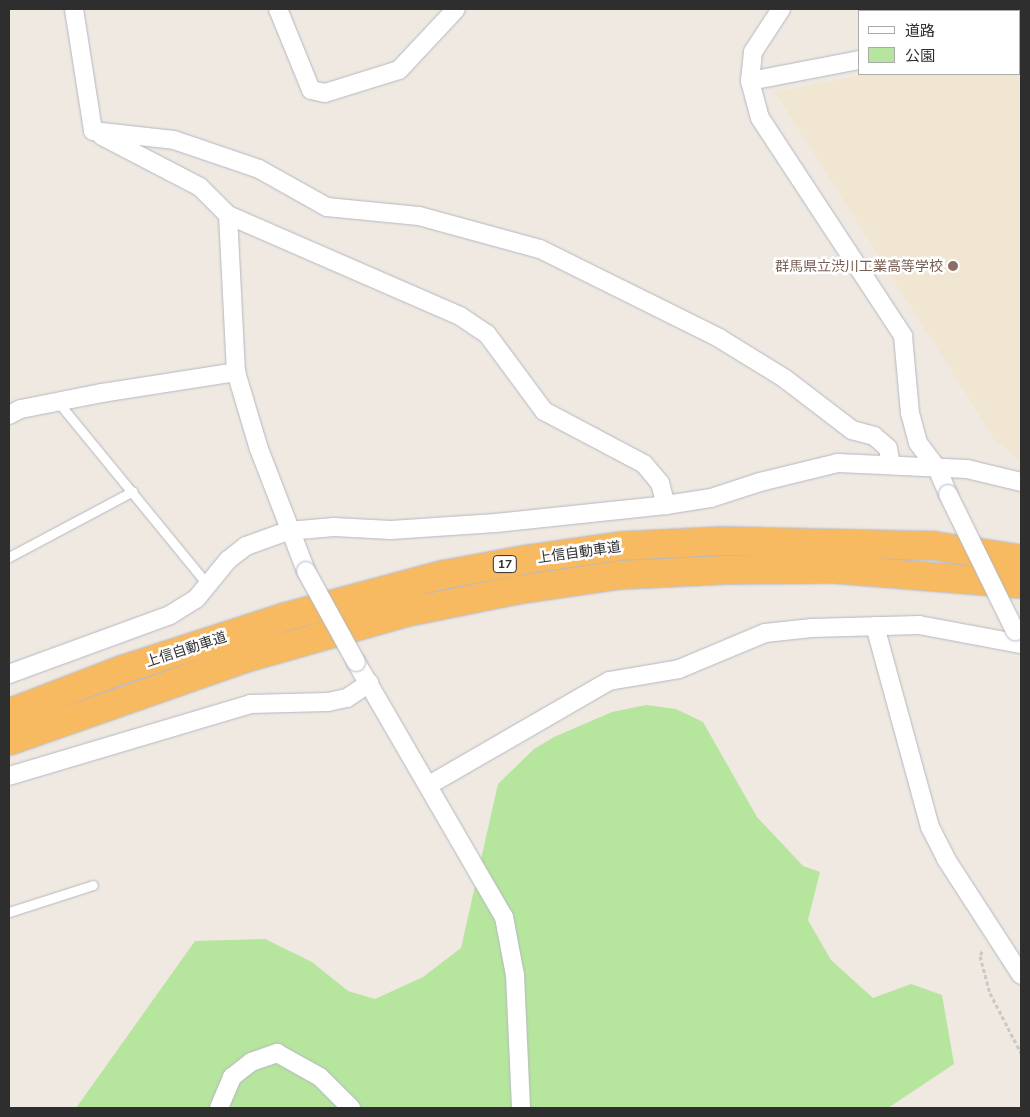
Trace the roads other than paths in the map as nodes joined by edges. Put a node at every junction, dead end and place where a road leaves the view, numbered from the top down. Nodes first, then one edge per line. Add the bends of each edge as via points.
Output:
1 (74, 9) edge
2 (278, 9) edge
3 (456, 9) edge
4 (782, 9) edge
5 (858, 60) edge
6 (750, 81) junction
7 (93, 131) junction
8 (228, 215) junction
9 (236, 372) junction
10 (58, 401) junction
11 (9, 415) edge
12 (891, 465) junction
13 (936, 468) junction
14 (1021, 482) edge
15 (133, 491) junction
16 (666, 505) junction
17 (288, 531) junction
18 (9, 556) edge
19 (1021, 559) edge
20 (1021, 584) edge
21 (208, 585) junction
22 (875, 626) junction
23 (1017, 639) edge
24 (9, 674) edge
25 (370, 683) junction
26 (9, 713) edge
27 (9, 740) edge
28 (9, 776) edge
29 (429, 785) junction
30 (93, 885) dead end
31 (9, 912) edge
32 (1021, 975) edge
33 (219, 1108) edge
34 (352, 1108) edge
35 (521, 1108) edge

1 - 7 street
2 - 3 street via 311,90 326,93 399,70
4 - 6 street via 753,52
5 - 6 street
6 - 13 street via 760,118 903,336 910,413 918,443
7 - 8 street via 200,187
7 - 12 street via 174,140 259,169 327,207 419,216 540,249 719,338 852,430 874,436 888,448
8 - 9 street
8 - 16 street via 460,316 487,334 544,411 644,464 660,483
9 - 10 street
9 - 17 street via 258,449
10 - 11 street
10 - 15 lane
12 - 13 street
12 - 16 street via 838,463 711,498
13 - 14 street via 967,469
13 - 23 street, bridge
15 - 18 lane
15 - 21 lane
16 - 17 street via 391,530 334,527
17 - 21 street via 246,546 228,560
17 - 25 street, bridge via 306,571
19 - 26 highway, 上信自動車道 / 17 via 935,546 722,541 620,546 529,559 442,575 284,617 121,670
20 - 27 highway, 上信自動車道 / 17 via 834,569 724,570 620,575 518,590 408,612 246,658
21 - 24 street via 196,599 170,615
22 - 23 street via 919,625
22 - 29 street via 765,633 679,669 609,681
22 - 32 street via 930,827 946,859
25 - 28 street via 347,698 328,702 250,704
25 - 29 street
29 - 35 street via 504,917 515,975
30 - 31 lane
33 - 34 street via 232,1077 251,1062 277,1053 320,1077

